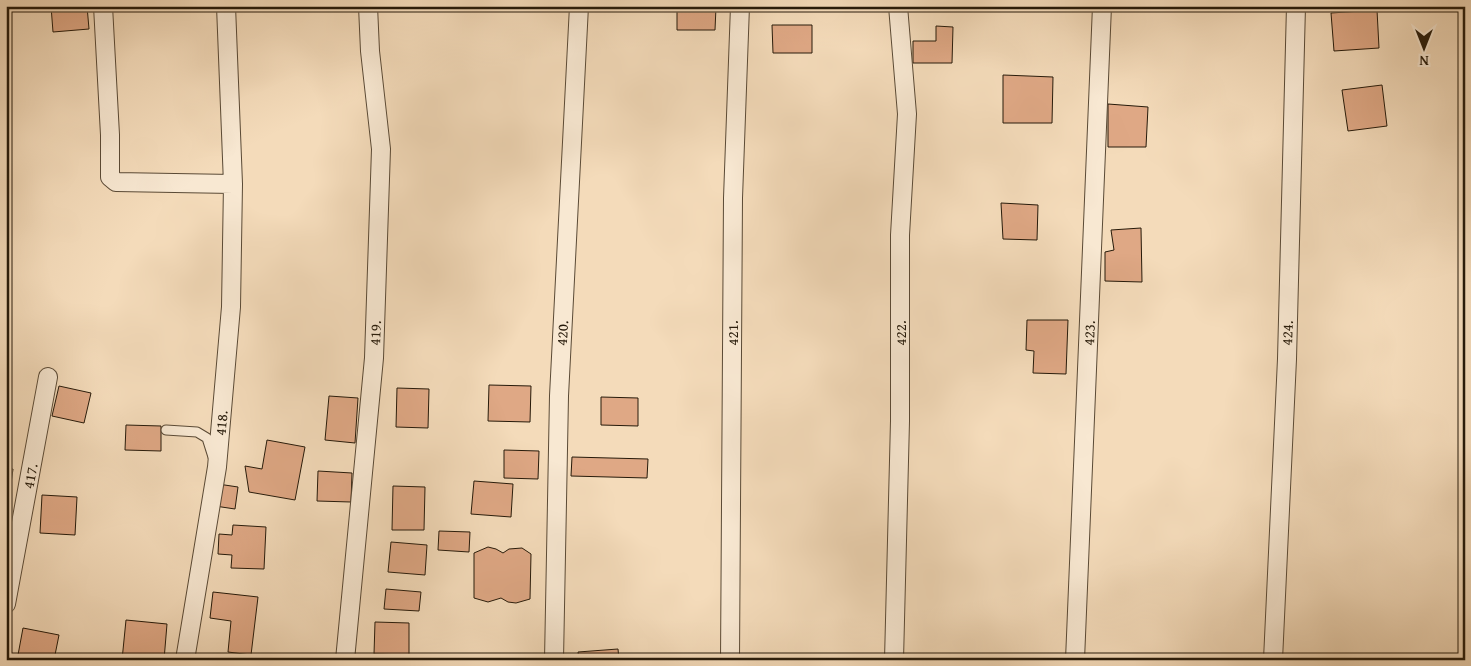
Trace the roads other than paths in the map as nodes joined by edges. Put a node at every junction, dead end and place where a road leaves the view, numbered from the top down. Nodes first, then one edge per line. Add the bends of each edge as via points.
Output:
1 (103, 6) edge
2 (226, 6) edge
3 (368, 6) edge
4 (579, 6) edge
5 (740, 6) edge
6 (898, 6) edge
7 (1102, 6) edge
8 (1296, 6) edge
9 (233, 184) junction
10 (48, 377) dead end
11 (166, 430) dead end
12 (217, 467) junction
13 (6, 604) edge
14 (185, 660) edge
15 (345, 660) edge
16 (554, 660) edge
17 (730, 660) edge
18 (894, 660) edge
19 (1076, 660) edge
20 (1273, 660) edge

1 - 9 street via 110,177 116,182
2 - 9 street, 418.
3 - 15 street, 419. via 381,149 374,358
4 - 16 street, 420. via 559,396
5 - 17 street, 421. via 733,198
6 - 18 street, 422. via 907,114 900,236 900,421
7 - 19 street, 423.
8 - 20 street, 424. via 1287,359
9 - 12 street, 418. via 231,307
10 - 13 street, 417.
11 - 12 lane via 197,432 207,438
12 - 14 street, 418.

